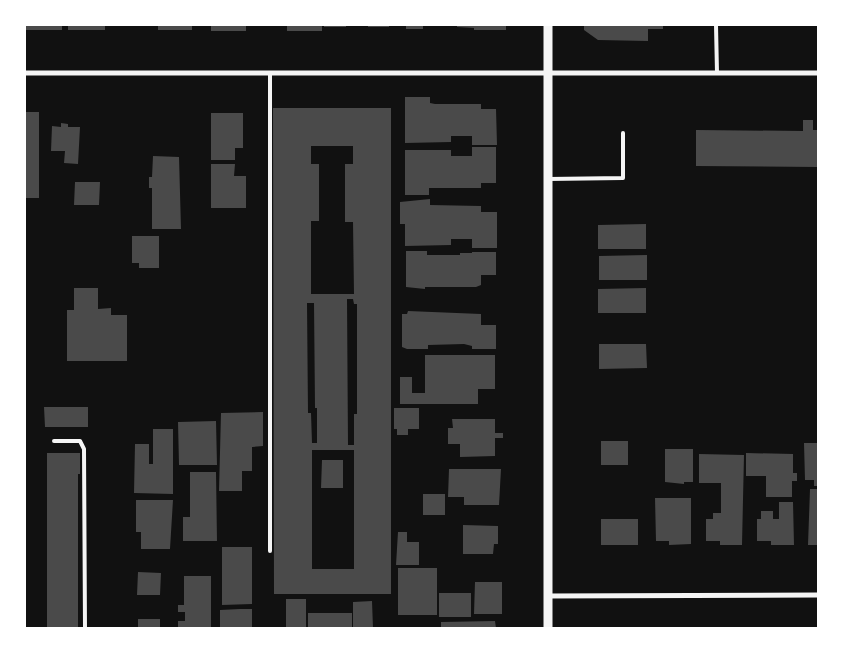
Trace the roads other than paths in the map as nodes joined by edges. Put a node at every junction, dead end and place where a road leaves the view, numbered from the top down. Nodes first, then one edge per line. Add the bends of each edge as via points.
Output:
1 (548, 25) edge
2 (716, 25) edge
3 (25, 73) edge
4 (818, 73) edge
5 (270, 74) junction
6 (548, 74) junction
7 (717, 74) junction
8 (623, 133) dead end
9 (548, 179) junction
10 (54, 441) dead end
11 (270, 551) dead end
12 (818, 595) edge
13 (548, 596) junction
14 (85, 628) edge
15 (548, 628) edge

1 - 6 street
2 - 7 lane
3 - 5 street
4 - 7 street
5 - 6 street
5 - 11 lane
6 - 7 street
6 - 9 street
8 - 9 lane via 624,178
9 - 13 street
10 - 14 lane via 80,441 84,449
12 - 13 street
13 - 15 street

